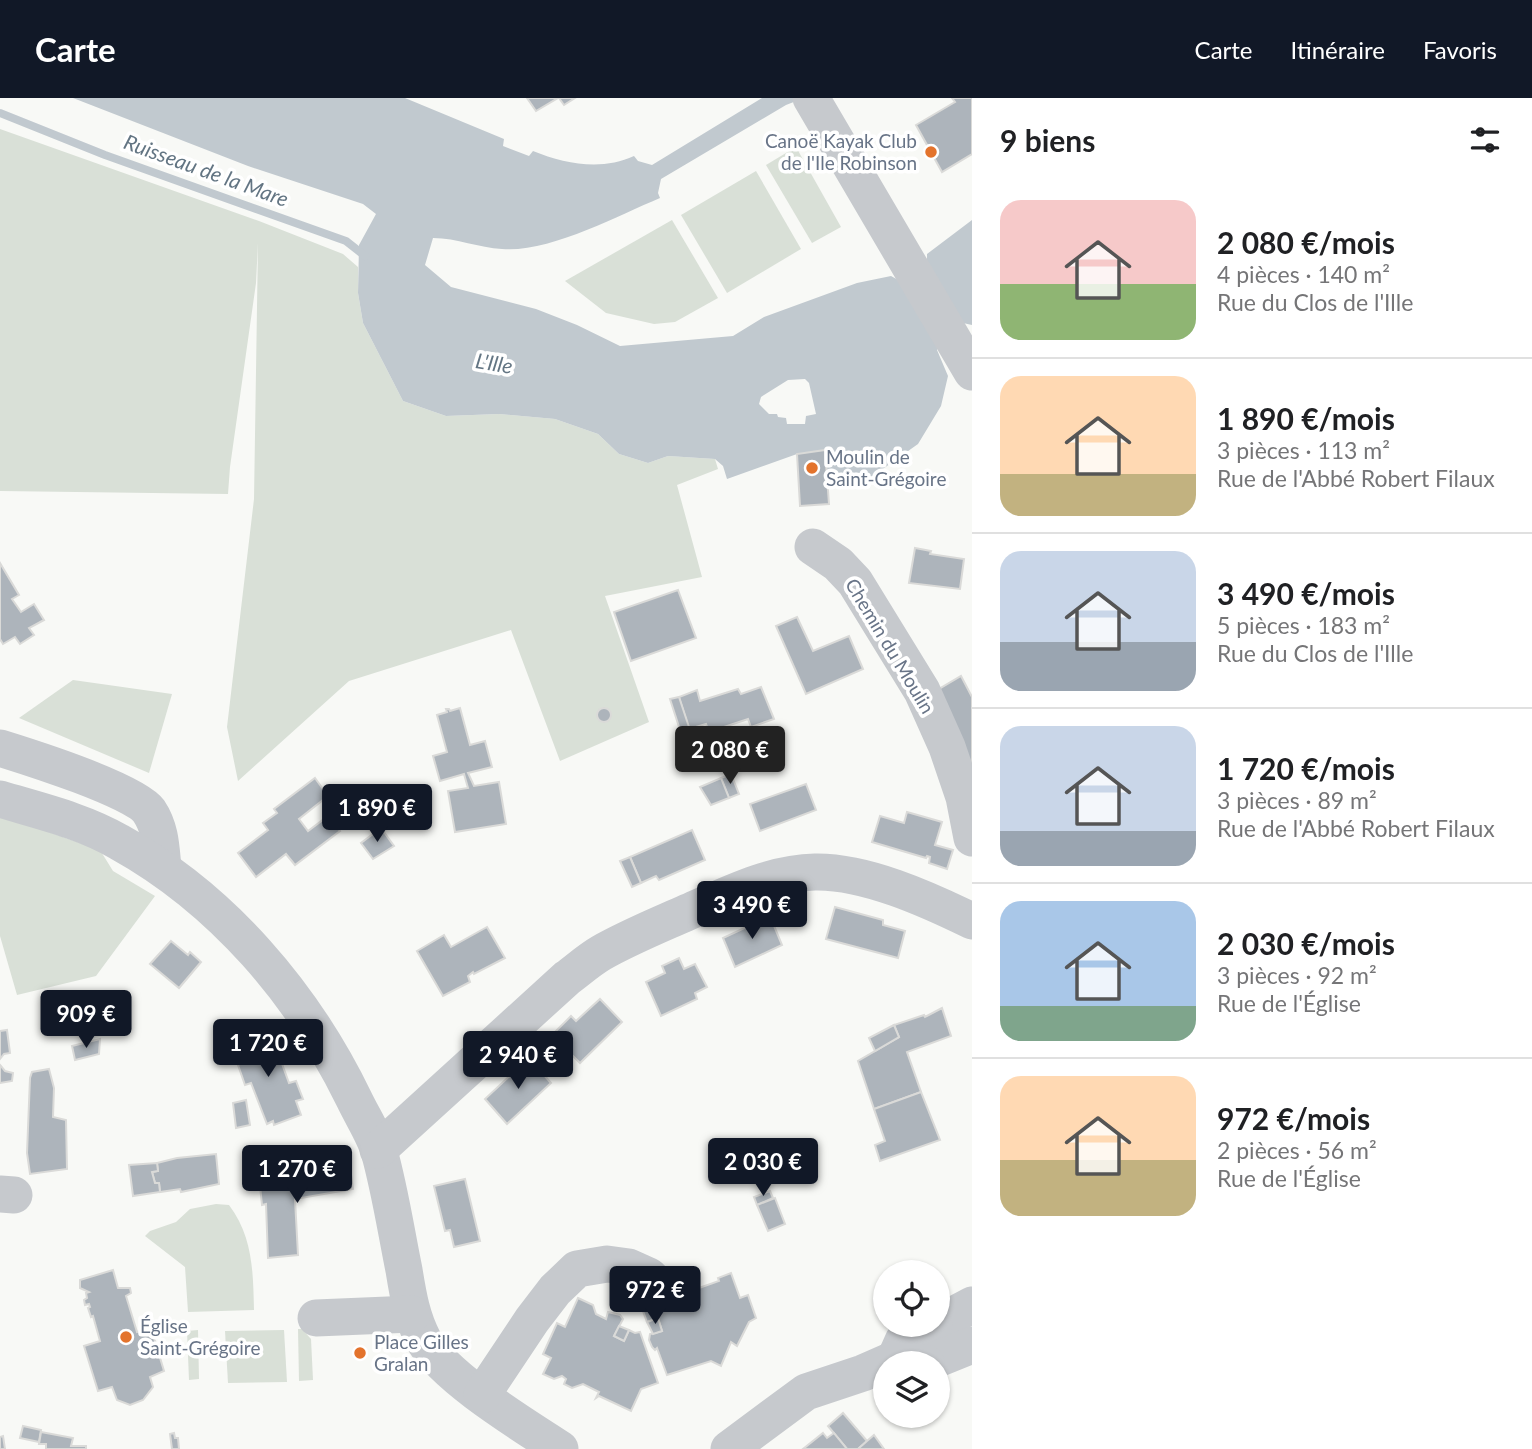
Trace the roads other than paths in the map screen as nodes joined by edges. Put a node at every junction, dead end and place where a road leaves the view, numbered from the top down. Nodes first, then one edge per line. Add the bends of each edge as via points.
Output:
1 (818, 110) edge
2 (972, 372) edge
3 (813, 547) dead end
4 (0, 748) edge
5 (0, 799) edge
6 (972, 838) edge
7 (163, 868) junction
8 (972, 921) edge
9 (378, 1150) junction
10 (661, 1288) dead end
11 (972, 1305) edge
12 (412, 1314) junction
13 (950, 1317) edge
14 (316, 1318) dead end
15 (911, 1337) edge
16 (972, 1345) edge
17 (910, 1351) edge
18 (950, 1352) edge
19 (873, 1374) edge
20 (482, 1395) junction
21 (560, 1449) edge
22 (729, 1449) edge

1 - 2 street
3 - 6 street, Chemin du Moulin via 855,582 922,691 947,747
4 - 7 street via 70,771 147,808 160,836
5 - 7 street via 117,840
7 - 9 street via 222,918 310,1018
8 - 9 street via 887,885 850,876 817,872 761,881 600,954 567,978
9 - 12 street
10 - 20 street via 629,1266 577,1269 532,1320
11 - 13 street
12 - 14 street
12 - 20 street via 440,1360
15 - 17 street via 903,1341
16 - 18 street
19 - 22 street via 806,1392
20 - 21 street

